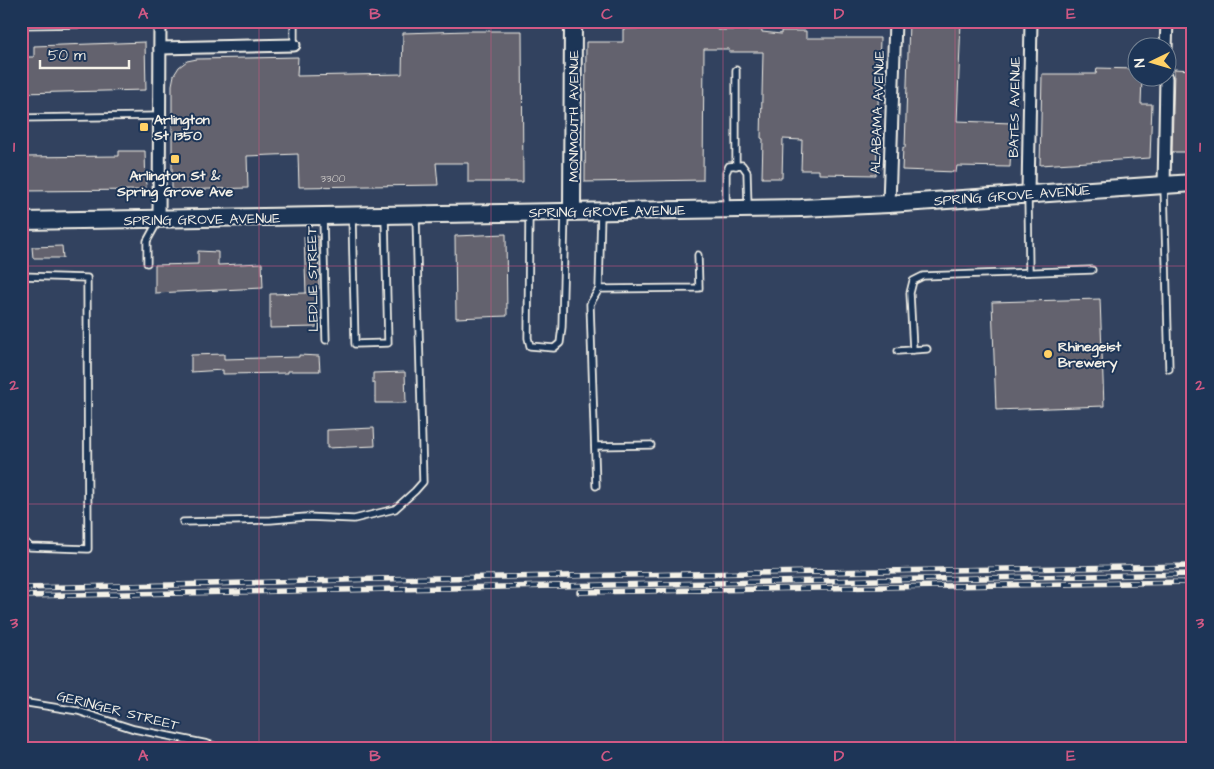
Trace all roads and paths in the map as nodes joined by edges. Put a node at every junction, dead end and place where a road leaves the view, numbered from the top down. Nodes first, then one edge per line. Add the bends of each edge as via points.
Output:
1 (294, 21) edge
2 (573, 21) edge
3 (895, 21) edge
4 (1031, 21) edge
5 (1167, 21) edge
6 (160, 22) edge
7 (21, 25) edge
8 (1166, 38) edge
9 (294, 45) joint
10 (160, 48) junction
11 (736, 70) dead end
12 (1166, 88) edge
13 (160, 116) junction
14 (21, 118) edge
15 (736, 166) junction
16 (1193, 183) edge
17 (1164, 186) junction
18 (1028, 193) junction
19 (889, 204) junction
20 (726, 209) junction
21 (748, 209) junction
22 (569, 211) junction
23 (601, 211) junction
24 (529, 212) junction
25 (416, 214) junction
26 (385, 215) junction
27 (352, 216) junction
28 (323, 217) junction
29 (159, 219) junction
30 (21, 221) edge
31 (698, 255) dead end
32 (147, 262) dead end
33 (1092, 270) dead end
34 (1029, 272) junction
35 (21, 276) edge
36 (599, 289) junction
37 (326, 340) dead end
38 (913, 350) junction
39 (927, 350) dead end
40 (898, 351) dead end
41 (1169, 369) dead end
42 (651, 445) dead end
43 (595, 446) junction
44 (596, 486) dead end
45 (183, 522) dead end
46 (21, 538) edge
47 (21, 702) edge
48 (220, 748) edge

1 - 9 lane
2 - 22 main road, MONMOUTH AVENUE
3 - 19 street, ALABAMA AVENUE
4 - 18 street, BATES AVENUE
5 - 8 street
6 - 7 lane
6 - 10 street
9 - 10 street
10 - 13 street
11 - 15 lane
12 - 17 street
13 - 14 lane
13 - 29 street
15 - 20 lane via 729,166 726,173
15 - 21 lane via 742,165 747,172
16 - 17 main road, SPRING GROVE AVENUE
17 - 18 main road, SPRING GROVE AVENUE
17 - 41 lane
18 - 19 main road, SPRING GROVE AVENUE
18 - 34 lane
19 - 21 main road, SPRING GROVE AVENUE
20 - 21 main road, SPRING GROVE AVENUE
20 - 23 main road, SPRING GROVE AVENUE
22 - 23 main road, SPRING GROVE AVENUE
22 - 24 main road, SPRING GROVE AVENUE
22 - 24 lane via 562,328 560,343 554,348 530,346 528,338
23 - 36 lane
24 - 25 main road, SPRING GROVE AVENUE
25 - 26 main road, SPRING GROVE AVENUE
25 - 45 lane via 422,482 395,509 354,519 306,517
26 - 27 main road, SPRING GROVE AVENUE
26 - 27 lane via 388,343 355,344
27 - 28 main road, SPRING GROVE AVENUE
28 - 29 main road, SPRING GROVE AVENUE
28 - 37 lane, LEDLIE STREET
29 - 30 main road, SPRING GROVE AVENUE
29 - 32 lane via 147,241
31 - 36 lane via 699,288
33 - 34 lane
34 - 38 lane via 923,276 914,281 910,293
35 - 46 lane via 87,278 88,549 30,547
36 - 43 lane via 590,304
38 - 39 lane
38 - 40 lane
42 - 43 lane
43 - 44 lane
47 - 48 lane, GERINGER STREET via 78,711 134,729

